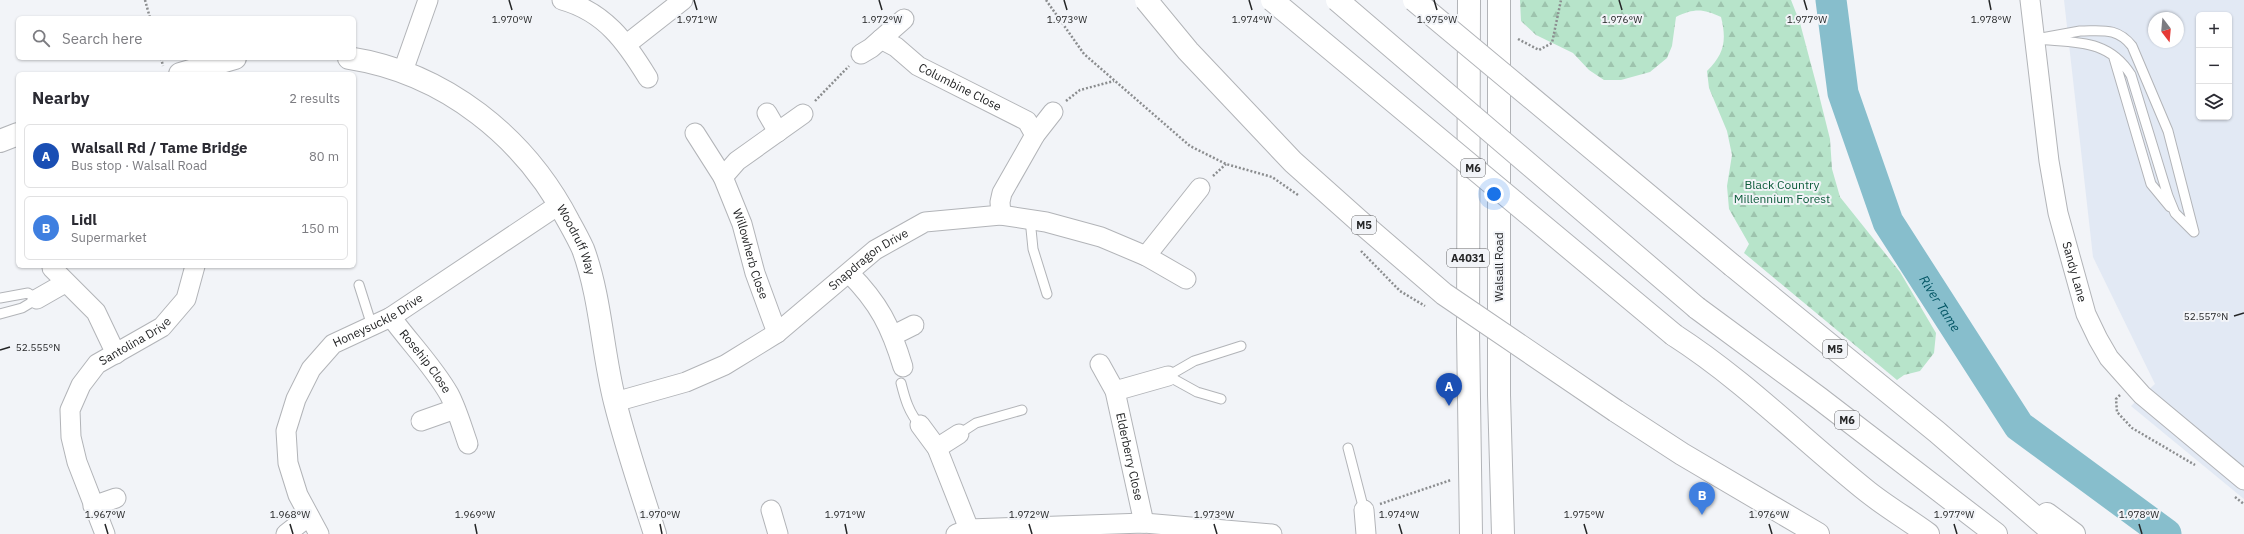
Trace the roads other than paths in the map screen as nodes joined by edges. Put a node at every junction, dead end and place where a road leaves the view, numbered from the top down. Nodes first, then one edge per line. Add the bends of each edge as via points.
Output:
1 (428, 0) edge
2 (562, 0) edge
3 (684, 0) edge
4 (1146, 0) edge
5 (1272, 0) edge
6 (1337, 0) edge
7 (1414, 0) edge
8 (1469, 0) edge
9 (1499, 0) edge
10 (2030, 0) edge
11 (904, 19) dead end
12 (881, 39) junction
13 (2036, 39) junction
14 (627, 44) junction
15 (861, 54) road end
16 (356, 59) edge
17 (228, 60) edge
18 (403, 71) junction
19 (188, 72) edge
20 (648, 78) dead end
21 (1053, 112) road end
22 (766, 113) dead end
23 (803, 114) road end
24 (778, 132) junction
25 (695, 133) dead end
26 (16, 135) edge
27 (1035, 135) junction
28 (0, 141) edge
29 (723, 176) junction
30 (1200, 188) dead end
31 (560, 204) junction
32 (1001, 215) junction
33 (1030, 219) junction
34 (1146, 256) junction
35 (52, 268) dead end
36 (195, 268) edge
37 (849, 273) junction
38 (1186, 279) dead end
39 (65, 283) junction
40 (359, 286) dead end
41 (1047, 294) dead end
42 (0, 298) edge
43 (37, 299) junction
44 (0, 314) edge
45 (391, 317) junction
46 (914, 325) dead end
47 (372, 326) junction
48 (777, 333) junction
49 (894, 335) junction
50 (1241, 346) dead end
51 (116, 354) junction
52 (1100, 364) dead end
53 (902, 375) joint
54 (1168, 376) junction
55 (1115, 391) junction
56 (1221, 399) dead end
57 (615, 402) junction
58 (455, 409) junction
59 (1022, 410) dead end
60 (421, 421) dead end
61 (920, 425) joint
62 (1937, 432) junction
63 (959, 434) joint
64 (468, 444) dead end
65 (937, 448) junction
66 (1348, 448) dead end
67 (2238, 487) edge
68 (116, 498) dead end
69 (93, 506) junction
70 (771, 510) dead end
71 (1364, 510) joint
72 (309, 516) junction
73 (1144, 523) junction
74 (1039, 530) edge
75 (1212, 531) edge
76 (962, 532) edge
77 (105, 534) edge
78 (286, 534) edge
79 (319, 534) edge
80 (655, 534) edge
81 (778, 534) edge
82 (1272, 534) edge
83 (1362, 534) edge
84 (1366, 534) edge
85 (1471, 534) edge
86 (1503, 534) edge
87 (1818, 534) edge
88 (1928, 534) edge
89 (1996, 534) edge
90 (2055, 534) edge
91 (2074, 534) edge

1 - 18 street
2 - 14 street via 580,5 605,22
3 - 14 street
4 - 87 main road, M5, bridge via 1188,51 1293,162 1444,294 1616,412
5 - 88 main road, M6, bridge via 1674,335 1735,379 1869,493
6 - 89 main road, M6, bridge via 1697,308
7 - 62 main road, M5, bridge
8 - 85 main road, A4031 via 1468,332
9 - 86 main road, Walsall Road / A4031 via 1499,395
10 - 13 street, Sandy Lane
11 - 12 street
12 - 15 street
12 - 27 street, Columbine Close via 896,47 918,66 1027,121
13 - 13 lane via 2080,31 2111,31 2125,37 2138,58 2168,131 2194,232 2151,184 2113,56 2096,45 2083,42
13 - 67 street, Sandy Lane via 2049,161 2058,213 2082,299 2098,339 2109,358 2132,383
14 - 20 street
16 - 18 main road, Woodruff Way
17 - 19 main road
18 - 31 main road, Woodruff Way via 470,108 510,139 542,177
21 - 27 street
22 - 24 street
23 - 24 street
24 - 29 street via 737,161
25 - 29 street, Willowherb Close
26 - 28 main road
27 - 32 street via 1002,193
29 - 48 street, Willowherb Close via 742,224 755,273
30 - 34 street
31 - 45 street, Honeysuckle Drive
31 - 57 main road, Woodruff Way via 583,248 594,285
32 - 33 street, Snapdragon Drive
32 - 37 street, Snapdragon Drive via 925,222 875,250
33 - 34 street, Snapdragon Drive via 1101,237
33 - 41 lane via 1033,249
34 - 38 street, Snapdragon Drive
35 - 39 street
36 - 51 street, Santolina Drive via 186,299 162,327
37 - 48 street, Snapdragon Drive
37 - 49 street via 867,291
39 - 43 street
39 - 51 street via 96,312
40 - 47 lane
42 - 43 lane via 28,293
43 - 44 lane via 22,308
45 - 47 street, Honeysuckle Drive
45 - 58 street, Rosehip Close via 432,368 450,395
46 - 49 street
47 - 72 street, Honeysuckle Drive via 333,344 311,369 296,399 286,431 288,462 298,495
48 - 57 street, Snapdragon Drive via 725,365 686,382
49 - 53 street
50 - 54 lane via 1194,361
51 - 69 street, Santolina Drive via 97,364 81,385 70,410 76,455
52 - 55 street, Elderberry Close
53 - 61 lane via 906,403
54 - 55 street
54 - 56 lane via 1198,392
55 - 73 street, Elderberry Close
57 - 80 main road, Woodruff Way
58 - 60 street, Rosehip Close
58 - 64 street, Rosehip Close
59 - 63 lane via 976,423
61 - 65 street
62 - 90 main road, M5
62 - 91 main road, M5
63 - 65 street
65 - 76 street
66 - 71 lane
68 - 69 street
69 - 77 street, Santolina Drive
70 - 81 street
71 - 84 street
72 - 78 street
72 - 79 street, Honeysuckle Drive
73 - 74 street
73 - 75 street
74 - 76 street
75 - 82 street
83 - 84 street

